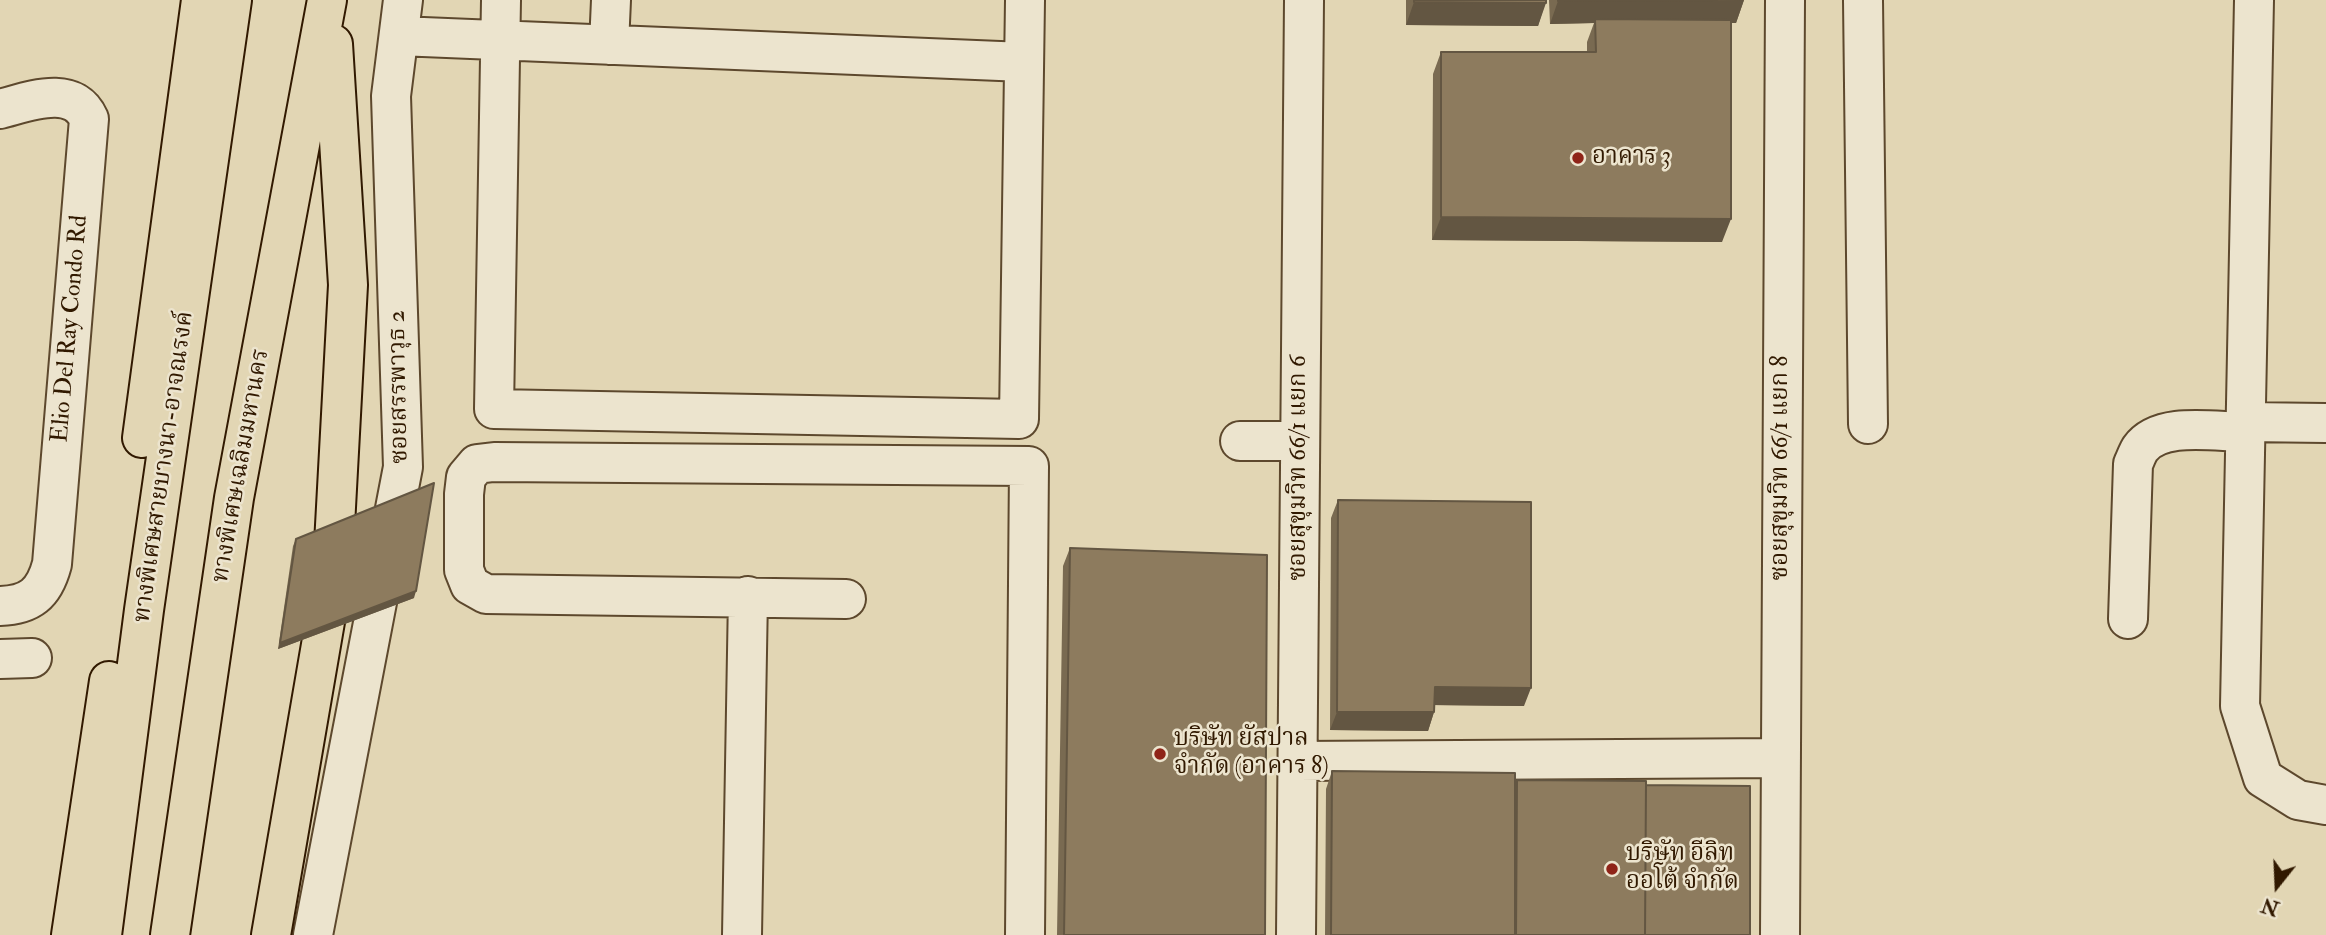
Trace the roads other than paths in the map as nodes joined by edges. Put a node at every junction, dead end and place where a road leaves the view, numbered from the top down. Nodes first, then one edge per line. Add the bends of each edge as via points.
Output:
1 (201, 0) edge
2 (232, 0) edge
3 (310, 0) edge
4 (329, 0) edge
5 (500, 0) edge
6 (611, 0) edge
7 (1025, 0) edge
8 (1304, 0) edge
9 (1784, 0) edge
10 (1863, 0) edge
11 (2254, 0) edge
12 (401, 18) edge
13 (500, 40) junction
14 (609, 45) junction
15 (1024, 62) junction
16 (0, 109) edge
17 (2326, 423) edge
18 (1868, 424) dead end
19 (2245, 427) junction
20 (1240, 441) dead end
21 (1300, 441) junction
22 (748, 596) junction
23 (846, 598) dead end
24 (0, 606) edge
25 (2128, 619) dead end
26 (1781, 758) junction
27 (1298, 761) junction
28 (2326, 804) edge
29 (71, 935) edge
30 (102, 935) edge
31 (169, 935) edge
32 (271, 935) edge
33 (313, 935) edge
34 (742, 935) edge
35 (1025, 935) edge
36 (1296, 935) edge
37 (1780, 935) edge

1 - 29 highway
2 - 30 highway, ทางพิเศษสายบางนา-อาจณรงค์
3 - 31 highway via 218,517
4 - 31 highway, ทางพิเศษเฉลิมมหานคร via 234,498
4 - 32 highway via 348,285 332,581
5 - 13 street
6 - 14 street
7 - 15 street
8 - 21 street, ซอยสุขุมวิท 66/1 แยก 6
9 - 26 street, ซอยสุขุมวิท 66/1 แยก 8
10 - 18 street
11 - 19 street
12 - 13 street
12 - 33 street, ซอยสรรพาวุธ 2 via 391,96 403,467
13 - 14 street
13 - 15 street via 494,409 1019,419
14 - 15 street
16 - 24 street, Elio Del Ray Condo Rd via 55,97 74,102 89,119 52,565 33,598
17 - 19 street
19 - 25 street via 2172,430 2141,448 2133,464
19 - 28 street via 2240,706 2263,778 2298,800
20 - 21 street
21 - 27 street, ซอยสุขุมวิท 66/1 แยก 6
22 - 23 street
22 - 34 street
22 - 35 street via 486,594 470,585 464,570 466,477 477,464 494,462 1029,466
26 - 27 street
26 - 37 street, ซอยสุขุมวิท 66/1 แยก 8
27 - 36 street, ซอยสุขุมวิท 66/1 แยก 6

